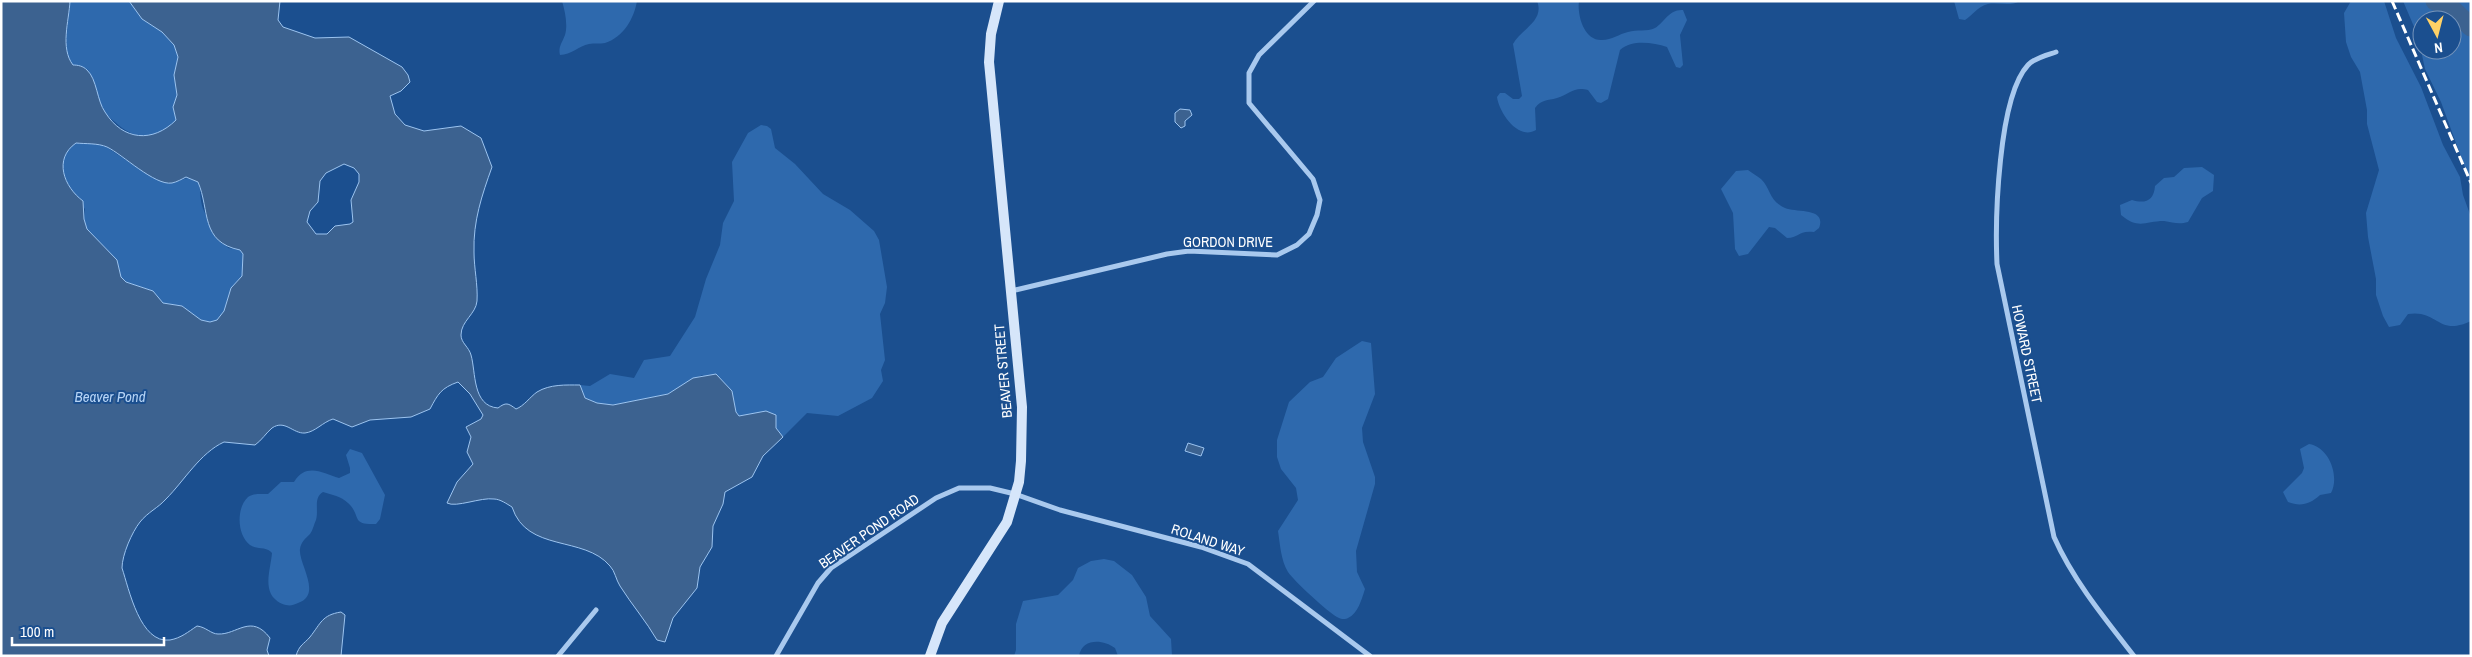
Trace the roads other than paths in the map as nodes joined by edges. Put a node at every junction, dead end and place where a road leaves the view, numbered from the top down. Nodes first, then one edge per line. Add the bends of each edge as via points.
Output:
1 (999, 1) edge
2 (1314, 1) edge
3 (2056, 52) dead end
4 (1010, 291) junction
5 (1015, 494) junction
6 (596, 610) dead end
7 (558, 656) edge
8 (776, 656) edge
9 (930, 656) edge
10 (1370, 656) edge
11 (2134, 656) edge

1 - 4 street, BEAVER STREET via 991,34 989,62
2 - 4 street, GORDON DRIVE via 1259,55 1249,73 1249,103 1313,179 1320,200 1309,234 1297,245 1276,255 1189,251
3 - 11 street, HOWARD STREET via 2030,62 2018,79 1999,167 1995,229 1997,264 2047,516 2054,537 2076,577
4 - 5 street, BEAVER STREET via 1022,407 1021,461
5 - 8 street, BEAVER POND ROAD via 990,488 959,488 936,498 831,568 818,583
5 - 9 street, BEAVER STREET via 1007,522 942,623
5 - 10 street, ROLAND WAY via 1060,510 1201,547 1248,564
6 - 7 street

